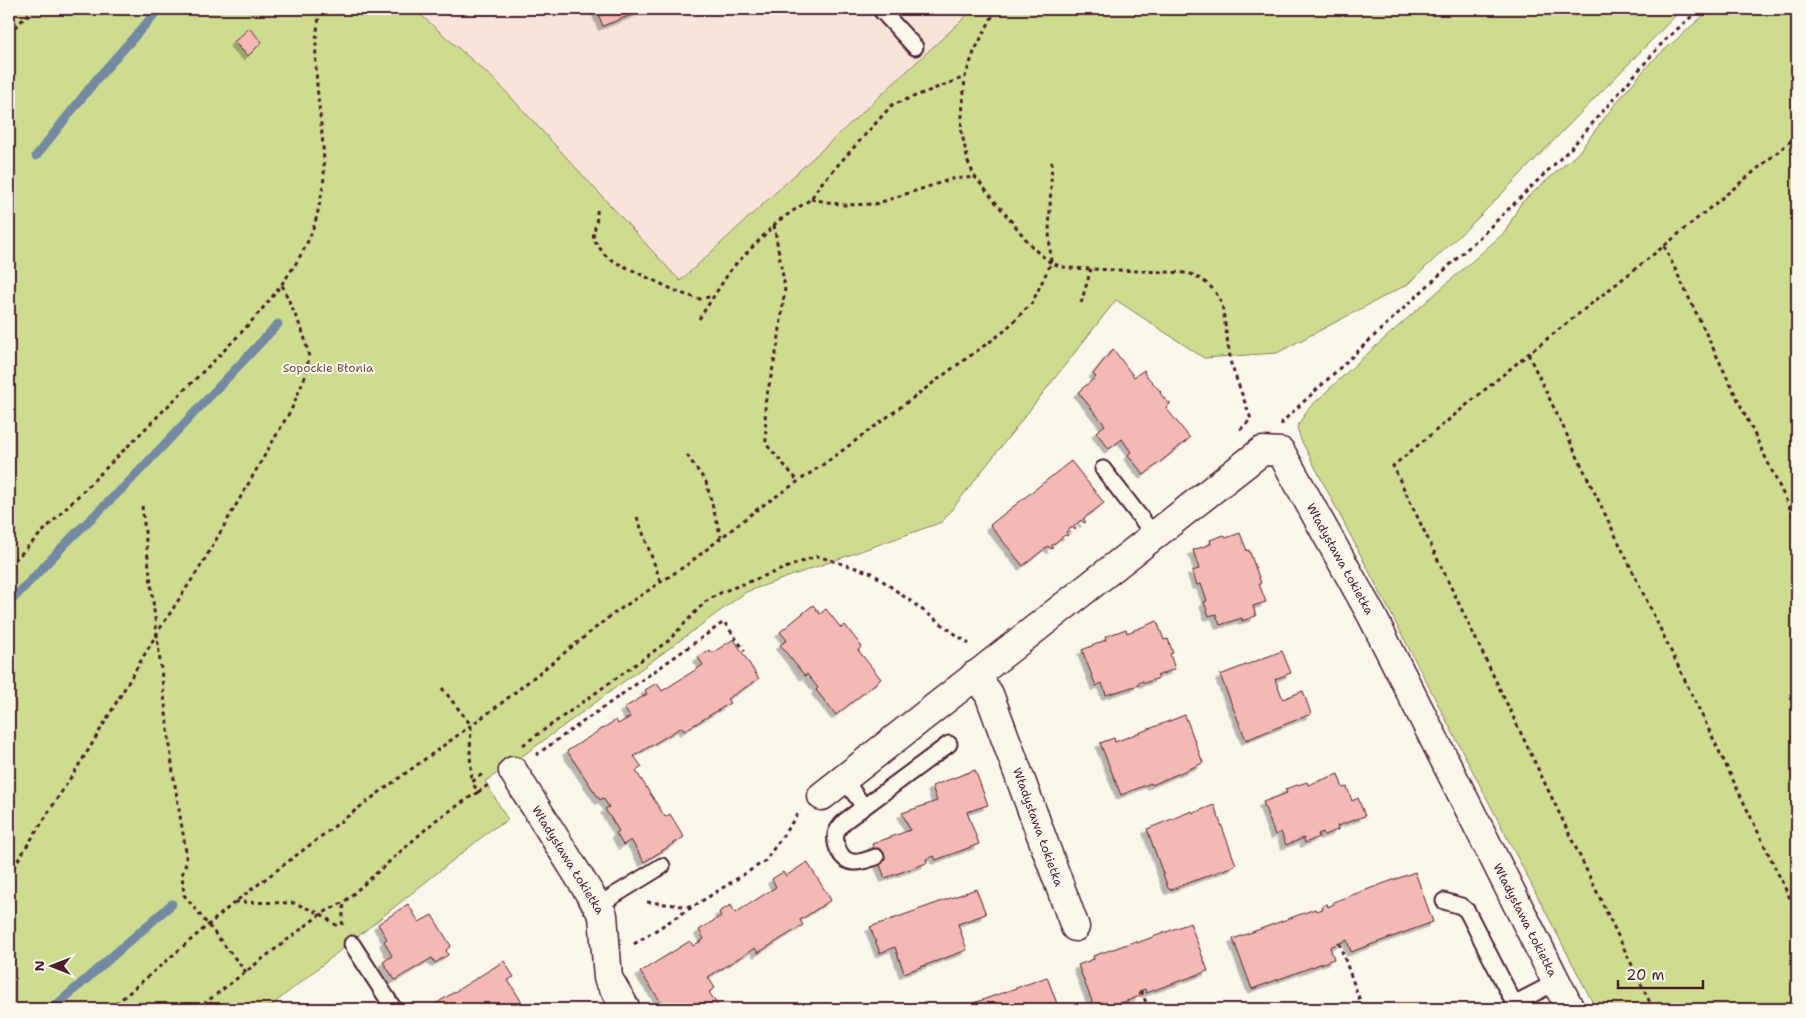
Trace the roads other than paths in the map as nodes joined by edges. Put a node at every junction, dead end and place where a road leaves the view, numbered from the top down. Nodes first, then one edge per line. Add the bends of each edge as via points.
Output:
1 (880, 9) edge
2 (915, 47) dead end
3 (1103, 469) dead end
4 (1154, 535) junction
5 (984, 668) junction
6 (949, 744) dead end
7 (507, 763) road end
8 (844, 779) junction
9 (822, 796) road end
10 (864, 807) junction
11 (876, 857) dead end
12 (662, 866) dead end
13 (1444, 901) dead end
14 (604, 902) junction
15 (1075, 927) dead end
16 (352, 944) dead end
17 (1556, 982) junction
18 (1516, 1007) edge
19 (394, 1009) edge
20 (626, 1009) edge
21 (1570, 1009) edge

1 - 2 lane
3 - 4 lane
4 - 5 street
4 - 17 street, Władysława Łokietka via 1262,451 1281,452 1372,616
5 - 8 street
5 - 15 street, Władysława Łokietka via 989,694
6 - 10 lane
7 - 14 street, Władysława Łokietka
8 - 9 street
8 - 10 lane
10 - 11 lane via 840,827 836,836 838,849 851,862
12 - 14 lane
13 - 18 lane via 1467,912
14 - 20 street, Władysława Łokietka via 609,982
16 - 19 lane
17 - 18 lane
17 - 21 street, Władysława Łokietka

